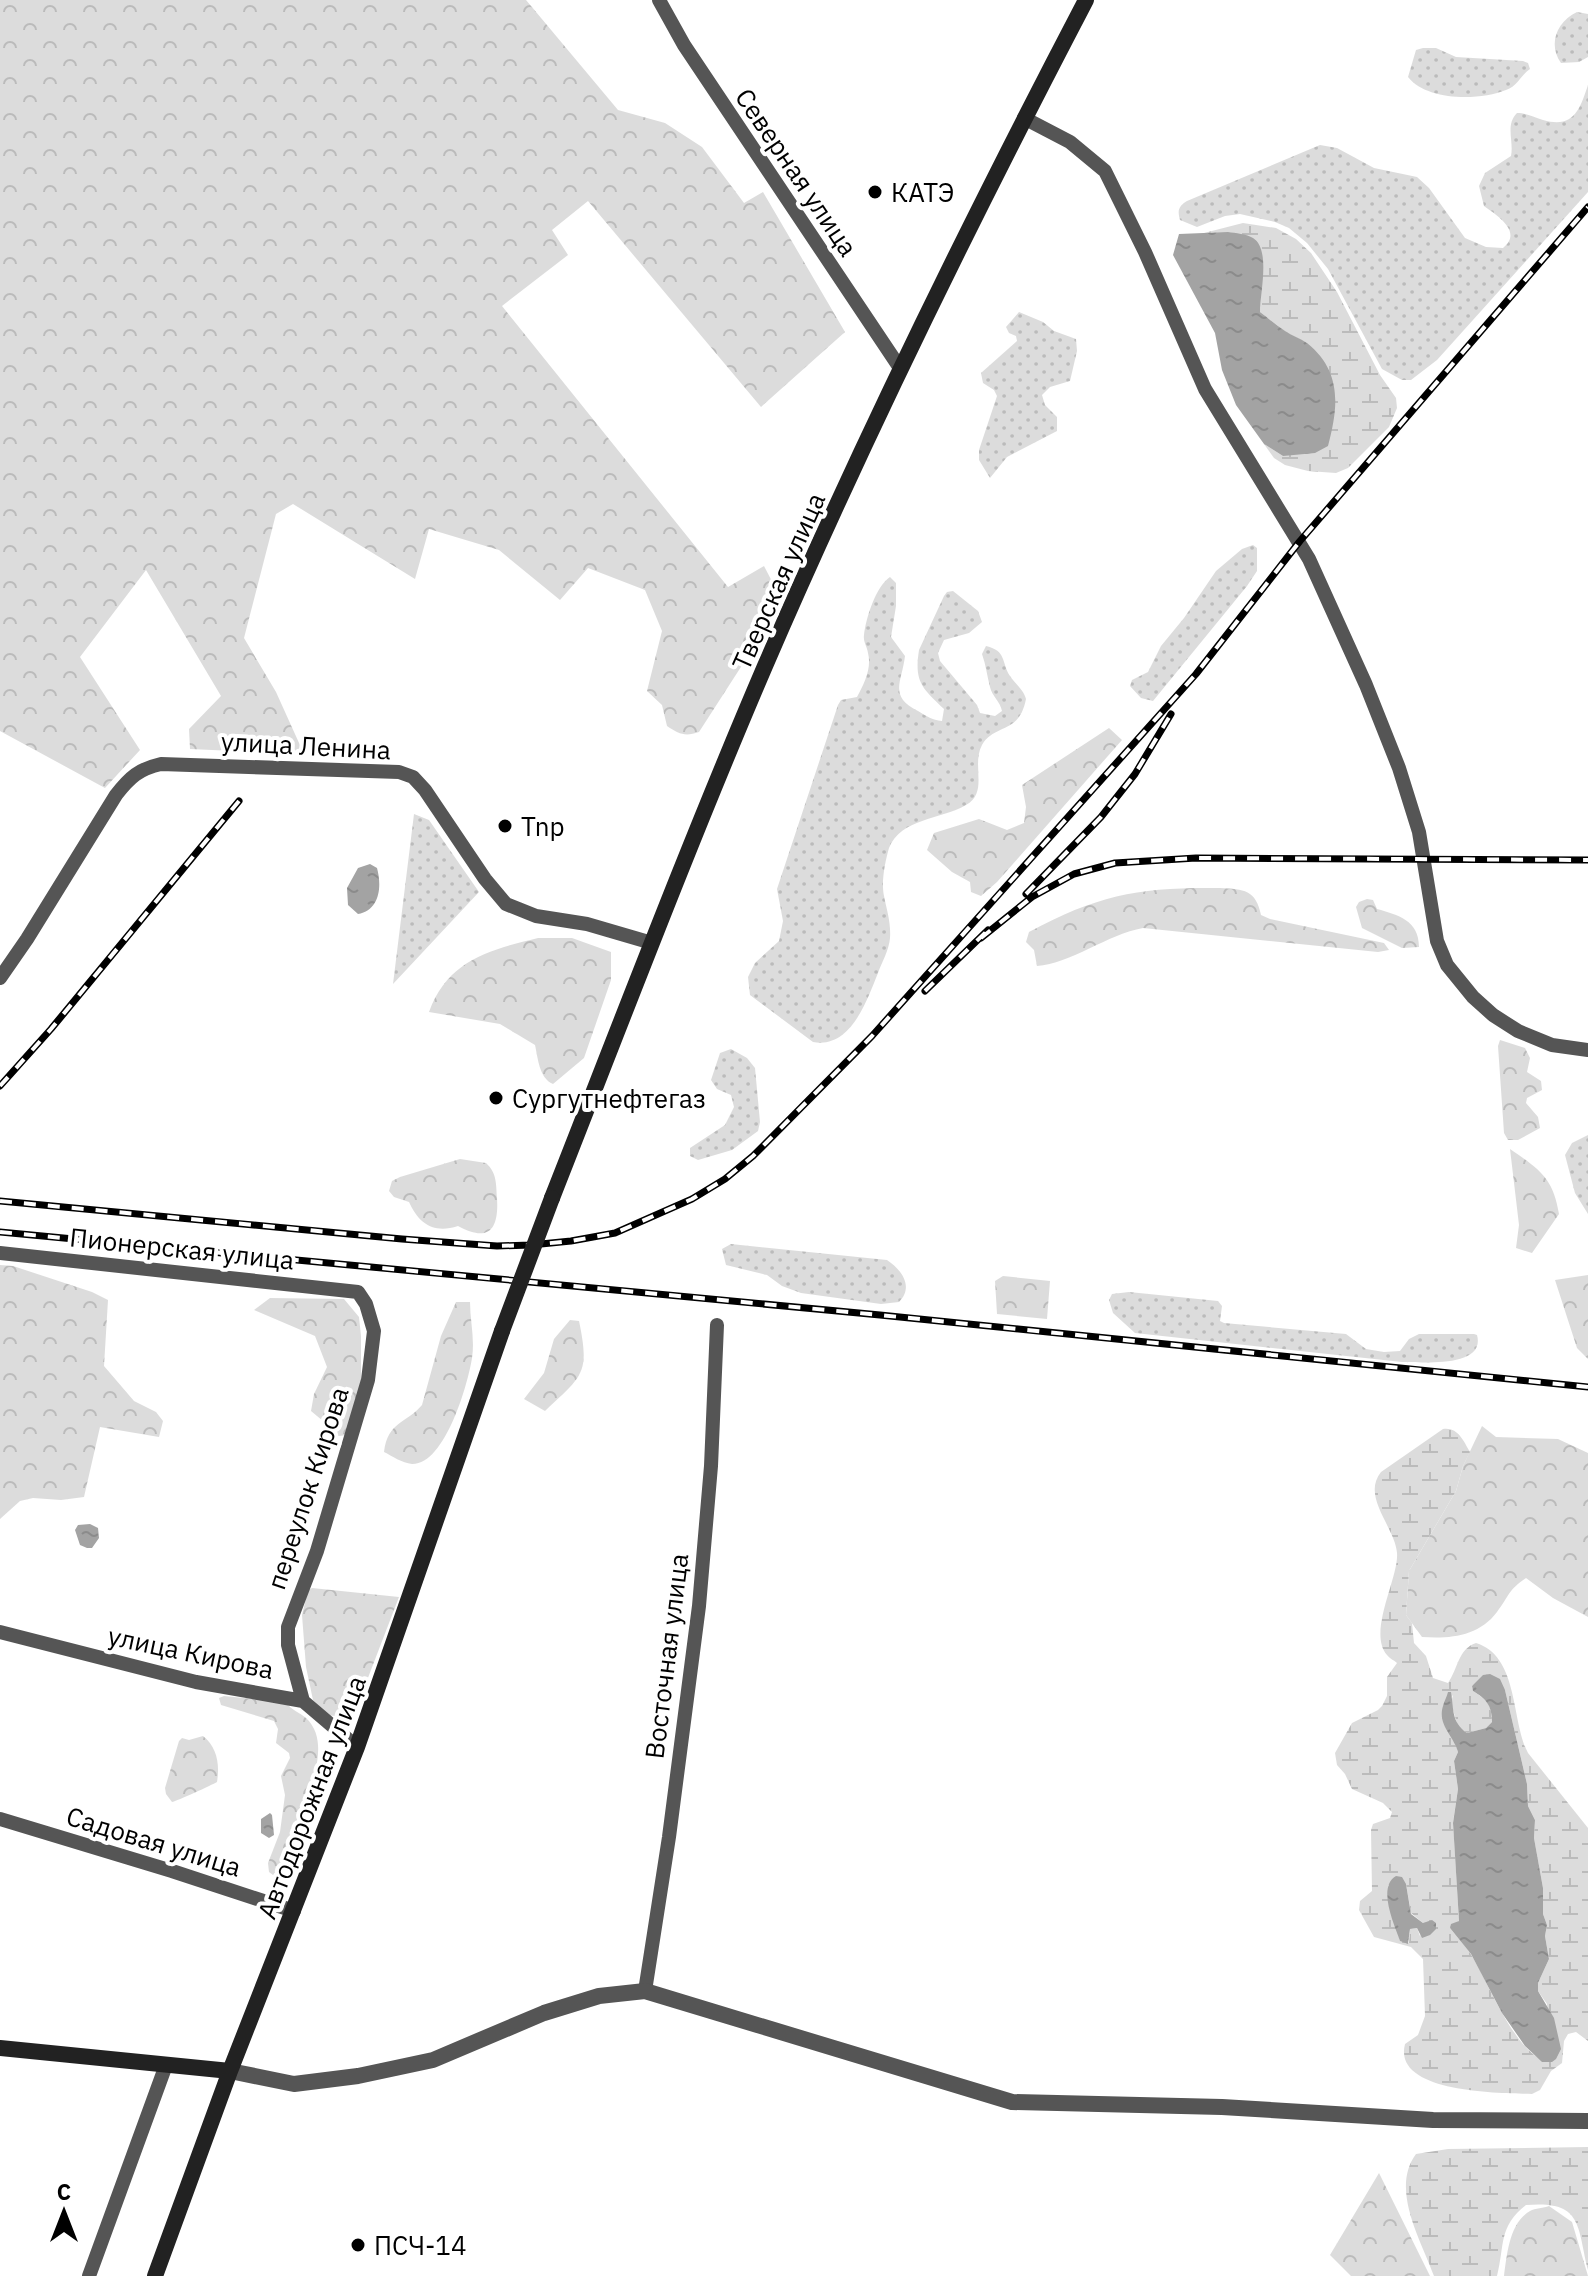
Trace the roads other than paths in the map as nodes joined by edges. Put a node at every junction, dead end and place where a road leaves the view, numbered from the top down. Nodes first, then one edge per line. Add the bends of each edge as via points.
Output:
1 (659, 0) edge
2 (1086, 0) edge
3 (1024, 118) junction
4 (900, 368) junction
5 (652, 943) junction
6 (0, 978) edge
7 (1588, 1050) edge
8 (552, 1198) joint
9 (0, 1253) edge
10 (358, 1292) joint
11 (717, 1325) dead end
12 (0, 1632) edge
13 (303, 1701) junction
14 (357, 1747) junction
15 (0, 1819) edge
16 (294, 1911) junction
17 (645, 1991) junction
18 (0, 2048) edge
19 (166, 2065) junction
20 (230, 2071) junction
21 (1588, 2121) edge
22 (89, 2276) edge
23 (155, 2276) edge

1 - 4 street, Северная улица
2 - 3 main road, Тверская улица
3 - 4 main road, Тверская улица
3 - 7 street via 1070,142 1105,171 1205,389 1309,559 1399,768 1419,832 1437,941 1447,965 1473,997 1518,1031 1552,1045
4 - 5 main road, Тверская улица via 765,666
5 - 6 street, улица Ленина via 506,904 413,777 399,772 161,764 132,775 116,795
5 - 8 main road, Тверская улица
8 - 14 main road, Автодорожная улица, bridge
9 - 10 street, Пионерская улица
10 - 13 street, переулок Кирова via 374,1331 368,1380 317,1551 288,1627
11 - 17 street, Восточная улица via 699,1606
12 - 13 street, улица Кирова via 196,1682
13 - 14 street, улица Кирова
14 - 16 main road, Автодорожная улица
15 - 16 street, Садовая улица
16 - 20 main road, Автодорожная улица
17 - 20 street via 599,1996 433,2060 358,2076 294,2084
17 - 21 street via 1012,2102 1433,2120
18 - 19 main road
19 - 20 main road
19 - 22 street
20 - 23 main road, Автодорожная улица

